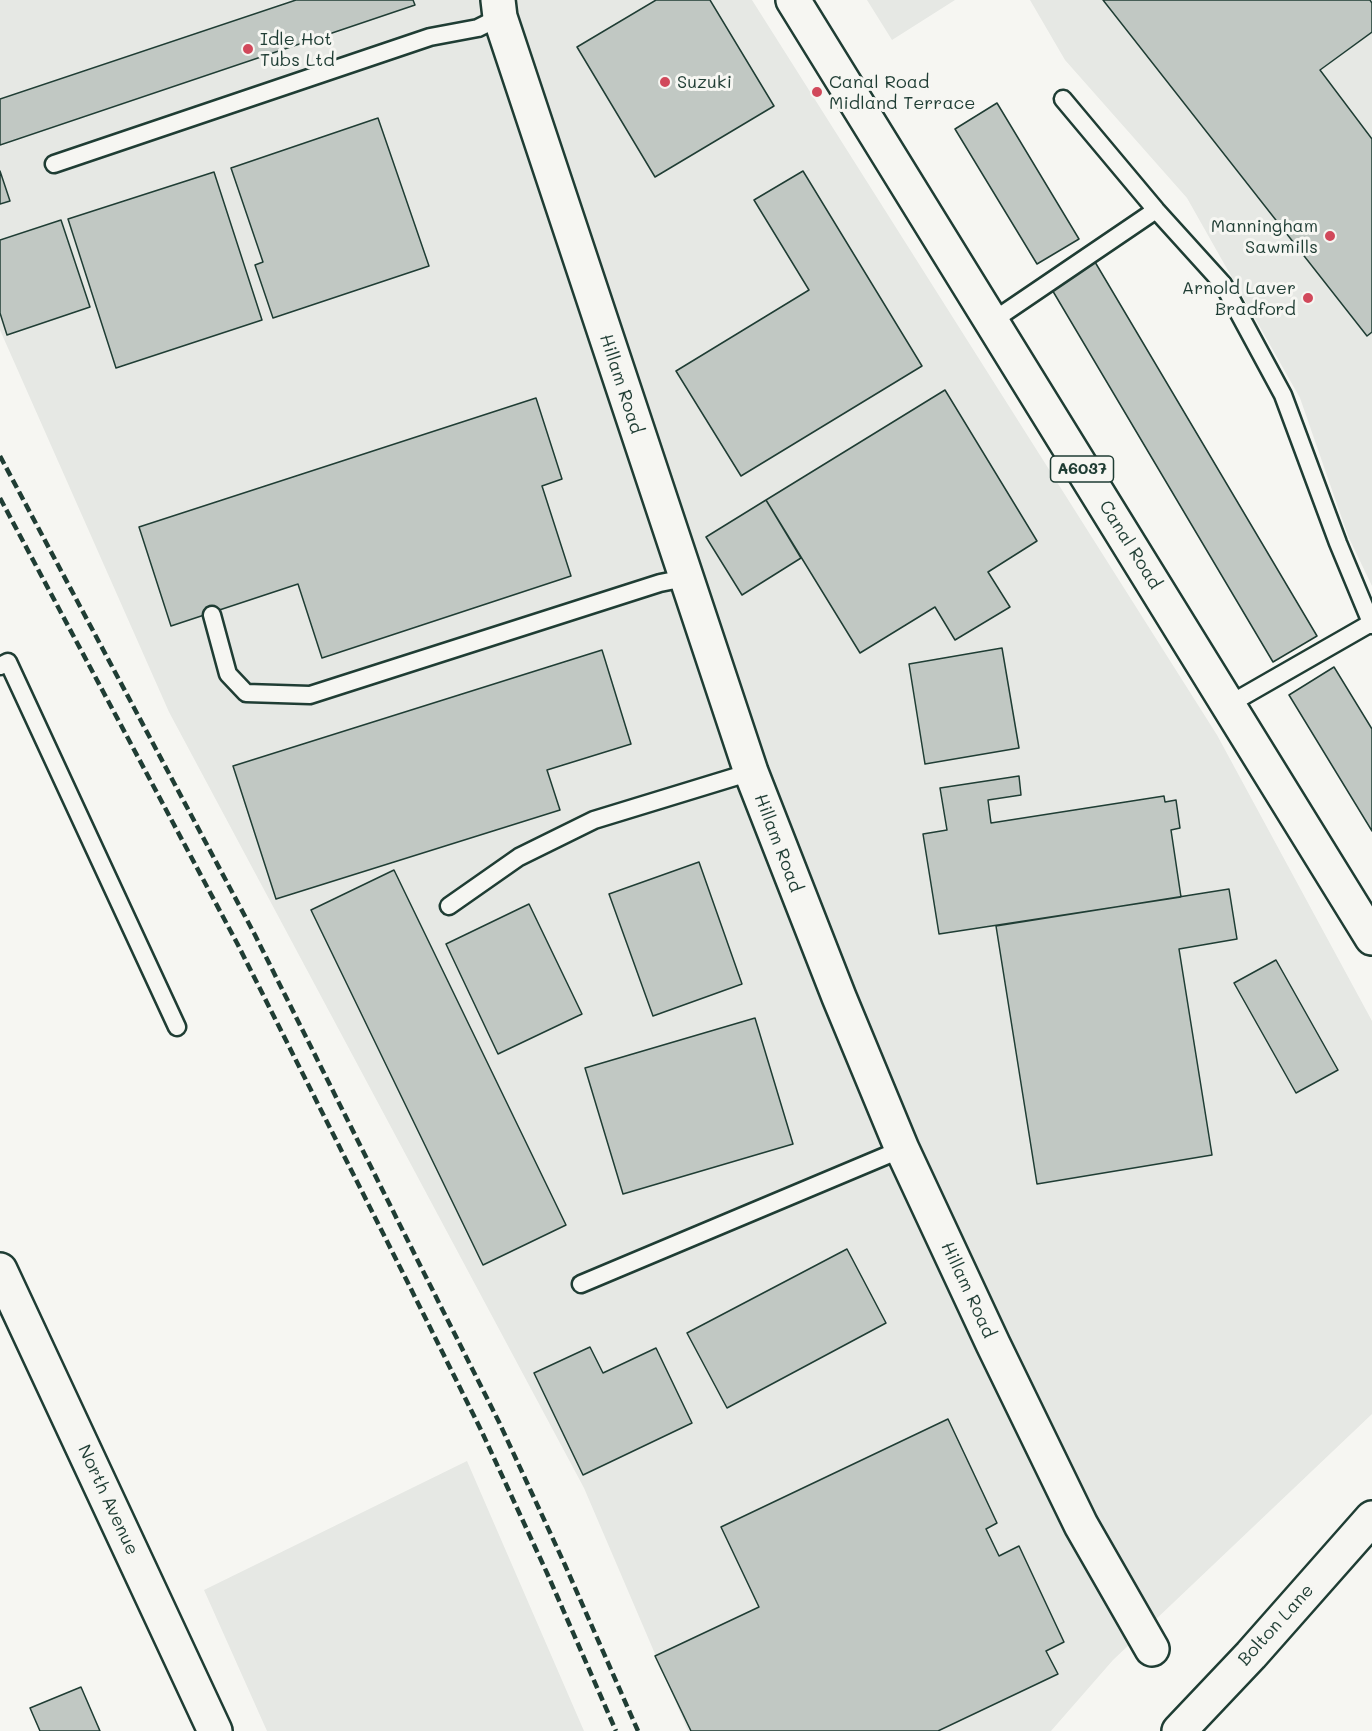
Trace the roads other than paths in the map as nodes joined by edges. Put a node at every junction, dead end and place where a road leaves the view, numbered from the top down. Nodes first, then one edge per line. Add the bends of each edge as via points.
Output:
1 (793, 0) edge
2 (499, 9) edge
3 (1063, 99) dead end
4 (54, 164) dead end
5 (1156, 210) junction
6 (991, 321) junction
7 (685, 578) junction
8 (212, 615) dead end
9 (1371, 624) edge
10 (0, 666) edge
11 (1228, 705) junction
12 (751, 772) junction
13 (449, 906) dead end
14 (1372, 938) edge
15 (177, 1027) dead end
16 (902, 1149) junction
17 (0, 1270) edge
18 (581, 1284) dead end
19 (1372, 1518) edge
20 (1152, 1649) dead end
21 (215, 1731) edge
22 (1179, 1731) edge

1 - 6 street, Canal Road / A6037
2 - 4 lane via 478,28 430,37
2 - 7 street, Hillam Road
3 - 5 lane
5 - 6 lane
5 - 9 lane via 1223,284 1283,394
6 - 11 street, Canal Road / A6037
7 - 8 lane via 310,695 246,693 228,674
7 - 12 street, Hillam Road
9 - 11 lane
10 - 15 lane via 8,662
11 - 14 street, Canal Road / A6037
12 - 13 lane via 594,820 519,857
12 - 16 street, Hillam Road
16 - 18 lane
16 - 20 street, Hillam Road via 1081,1525
17 - 21 street, North Avenue
19 - 22 street, Bolton Lane

